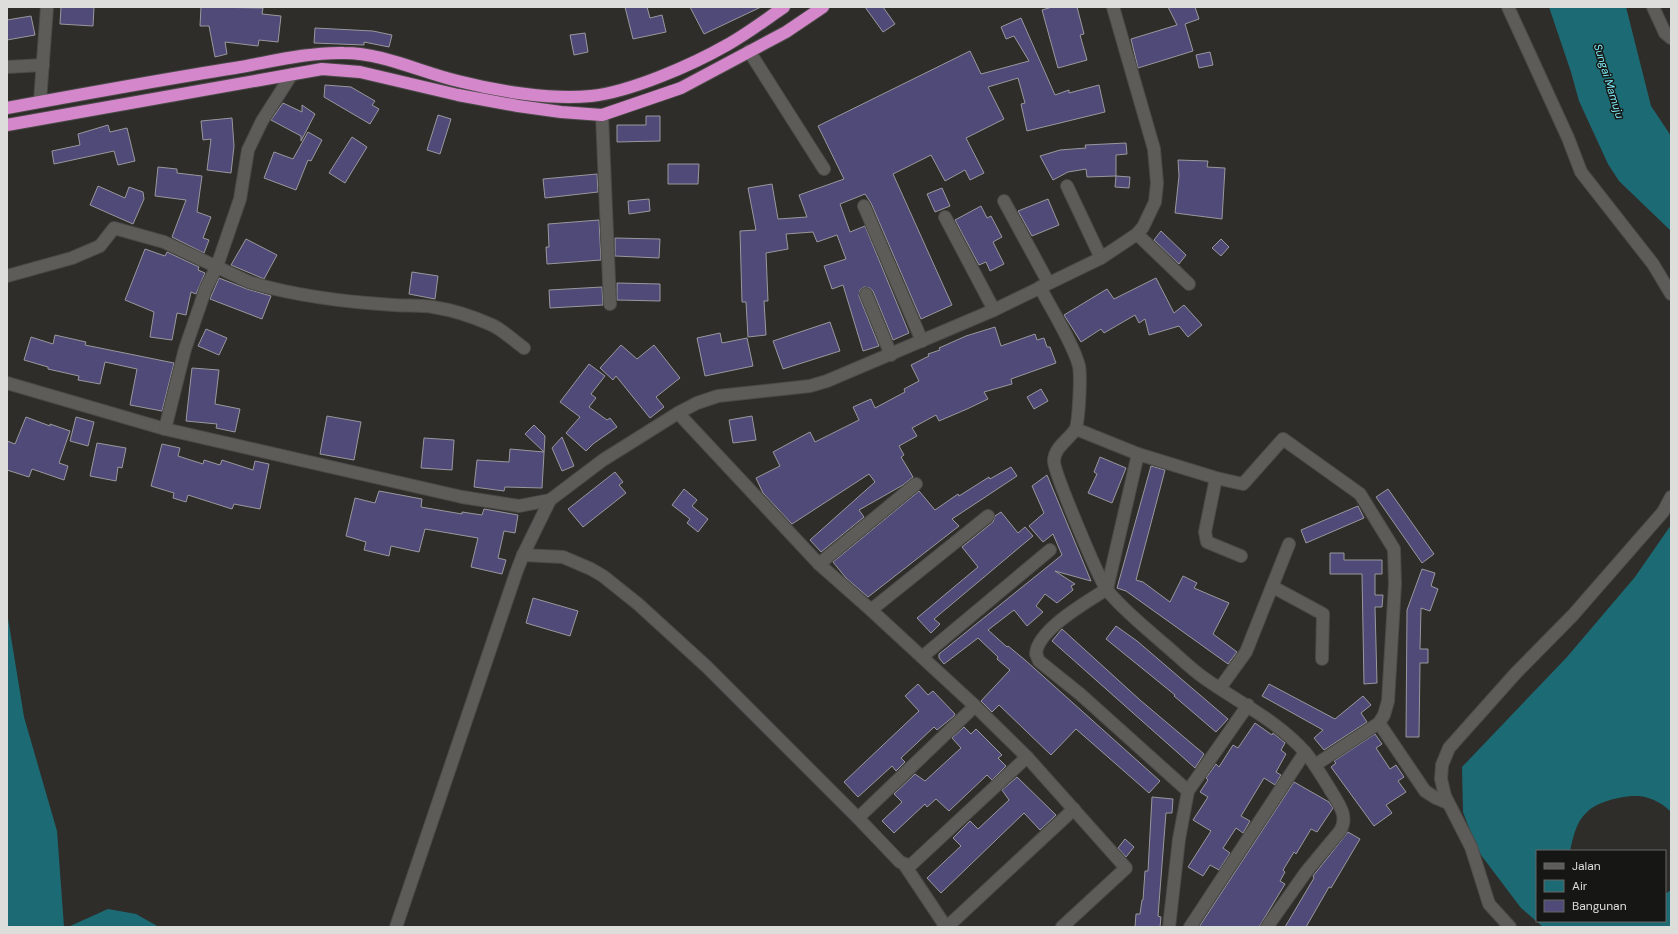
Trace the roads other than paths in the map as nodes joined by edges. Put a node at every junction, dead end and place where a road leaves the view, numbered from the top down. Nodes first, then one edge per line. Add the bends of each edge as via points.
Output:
1 (47, 7) edge
2 (784, 7) edge
3 (824, 7) edge
4 (1113, 7) edge
5 (1508, 7) edge
6 (1653, 7) edge
7 (1671, 38) edge
8 (749, 51) junction
9 (43, 65) junction
10 (7, 67) edge
11 (292, 74) junction
12 (35, 102) junction
13 (7, 108) edge
14 (602, 115) junction
15 (34, 121) junction
16 (7, 125) edge
17 (824, 169) dead end
18 (1067, 186) dead end
19 (1004, 201) dead end
20 (864, 206) dead end
21 (945, 217) dead end
22 (1137, 234) junction
23 (1100, 258) junction
24 (218, 266) junction
25 (7, 276) edge
26 (1044, 284) junction
27 (1189, 284) dead end
28 (866, 294) dead end
29 (1671, 294) edge
30 (610, 304) dead end
31 (994, 310) junction
32 (922, 341) junction
33 (524, 348) dead end
34 (890, 354) junction
35 (7, 383) edge
36 (678, 413) junction
37 (165, 429) junction
38 (1076, 429) junction
39 (1138, 454) junction
40 (1216, 478) junction
41 (916, 484) dead end
42 (1671, 497) edge
43 (550, 500) junction
44 (988, 516) dead end
45 (1289, 544) dead end
46 (1050, 550) dead end
47 (522, 555) junction
48 (1241, 556) dead end
49 (820, 564) junction
50 (1273, 587) junction
51 (1106, 589) junction
52 (871, 610) junction
53 (922, 657) junction
54 (1322, 659) dead end
55 (1220, 688) junction
56 (1248, 705) junction
57 (975, 706) junction
58 (1379, 723) junction
59 (1305, 752) junction
60 (1027, 757) junction
61 (1315, 765) junction
62 (1188, 791) junction
63 (1448, 803) junction
64 (1074, 809) junction
65 (858, 818) junction
66 (904, 864) junction
67 (396, 927) edge
68 (946, 927) edge
69 (1062, 927) edge
70 (1169, 927) edge
71 (1190, 927) edge
72 (1267, 927) edge
73 (1510, 927) edge

1 - 9 street
2 - 12 highway via 727,46 673,71 613,93 591,96 565,98 538,95 458,81 382,58 345,52
3 - 8 highway via 786,32
4 - 22 street via 1154,149 1157,183 1155,202
5 - 29 street via 1581,172 1653,264
6 - 7 street via 1665,33
8 - 14 highway via 682,88
8 - 17 street
9 - 10 street
9 - 12 street
11 - 14 highway via 322,69 346,70 518,106
11 - 15 highway
11 - 24 street via 262,121 248,150 240,199
12 - 13 highway
12 - 15 highway
14 - 30 street
15 - 16 highway
18 - 23 street
19 - 26 street
20 - 32 street
21 - 31 street
22 - 23 street
22 - 27 street
23 - 26 street
24 - 25 street via 164,242 114,228 100,246 72,258
24 - 33 street via 249,282 276,289 395,306 433,306 493,326
24 - 37 street via 206,288 185,348
26 - 31 street
26 - 38 street via 1079,366
28 - 34 street
31 - 32 street
32 - 34 street
34 - 36 street via 810,386 718,396
35 - 37 street
36 - 43 street via 603,460
36 - 49 street
37 - 43 street via 494,503 519,506
38 - 39 street
38 - 51 street via 1056,452 1054,461 1062,487
39 - 40 street
39 - 51 street
40 - 48 street via 1205,532 1207,542
40 - 58 street via 1243,484 1283,439 1360,494 1394,549 1395,584 1388,701
41 - 49 street
42 - 63 street via 1662,512 1573,615 1515,674 1449,748 1442,765 1441,779
43 - 47 street
44 - 52 street
45 - 50 street
46 - 53 street
47 - 65 street via 563,557 603,576 707,667
47 - 67 street
49 - 52 street
50 - 54 street via 1323,614
50 - 55 street via 1246,652
51 - 55 street via 1139,622 1200,675
51 - 62 street via 1052,629 1040,641 1036,654 1040,661
52 - 53 street
53 - 57 street
55 - 56 street
56 - 59 street
56 - 62 street
57 - 60 street
57 - 65 street
58 - 61 street
58 - 63 street via 1425,791
59 - 61 street
59 - 71 street
60 - 64 street
60 - 66 street via 915,861 908,865
61 - 72 street via 1342,808 1343,826
62 - 70 street via 1179,839
63 - 73 street via 1471,847 1489,904
64 - 68 street
64 - 69 street via 1126,868
65 - 66 street
66 - 68 street

